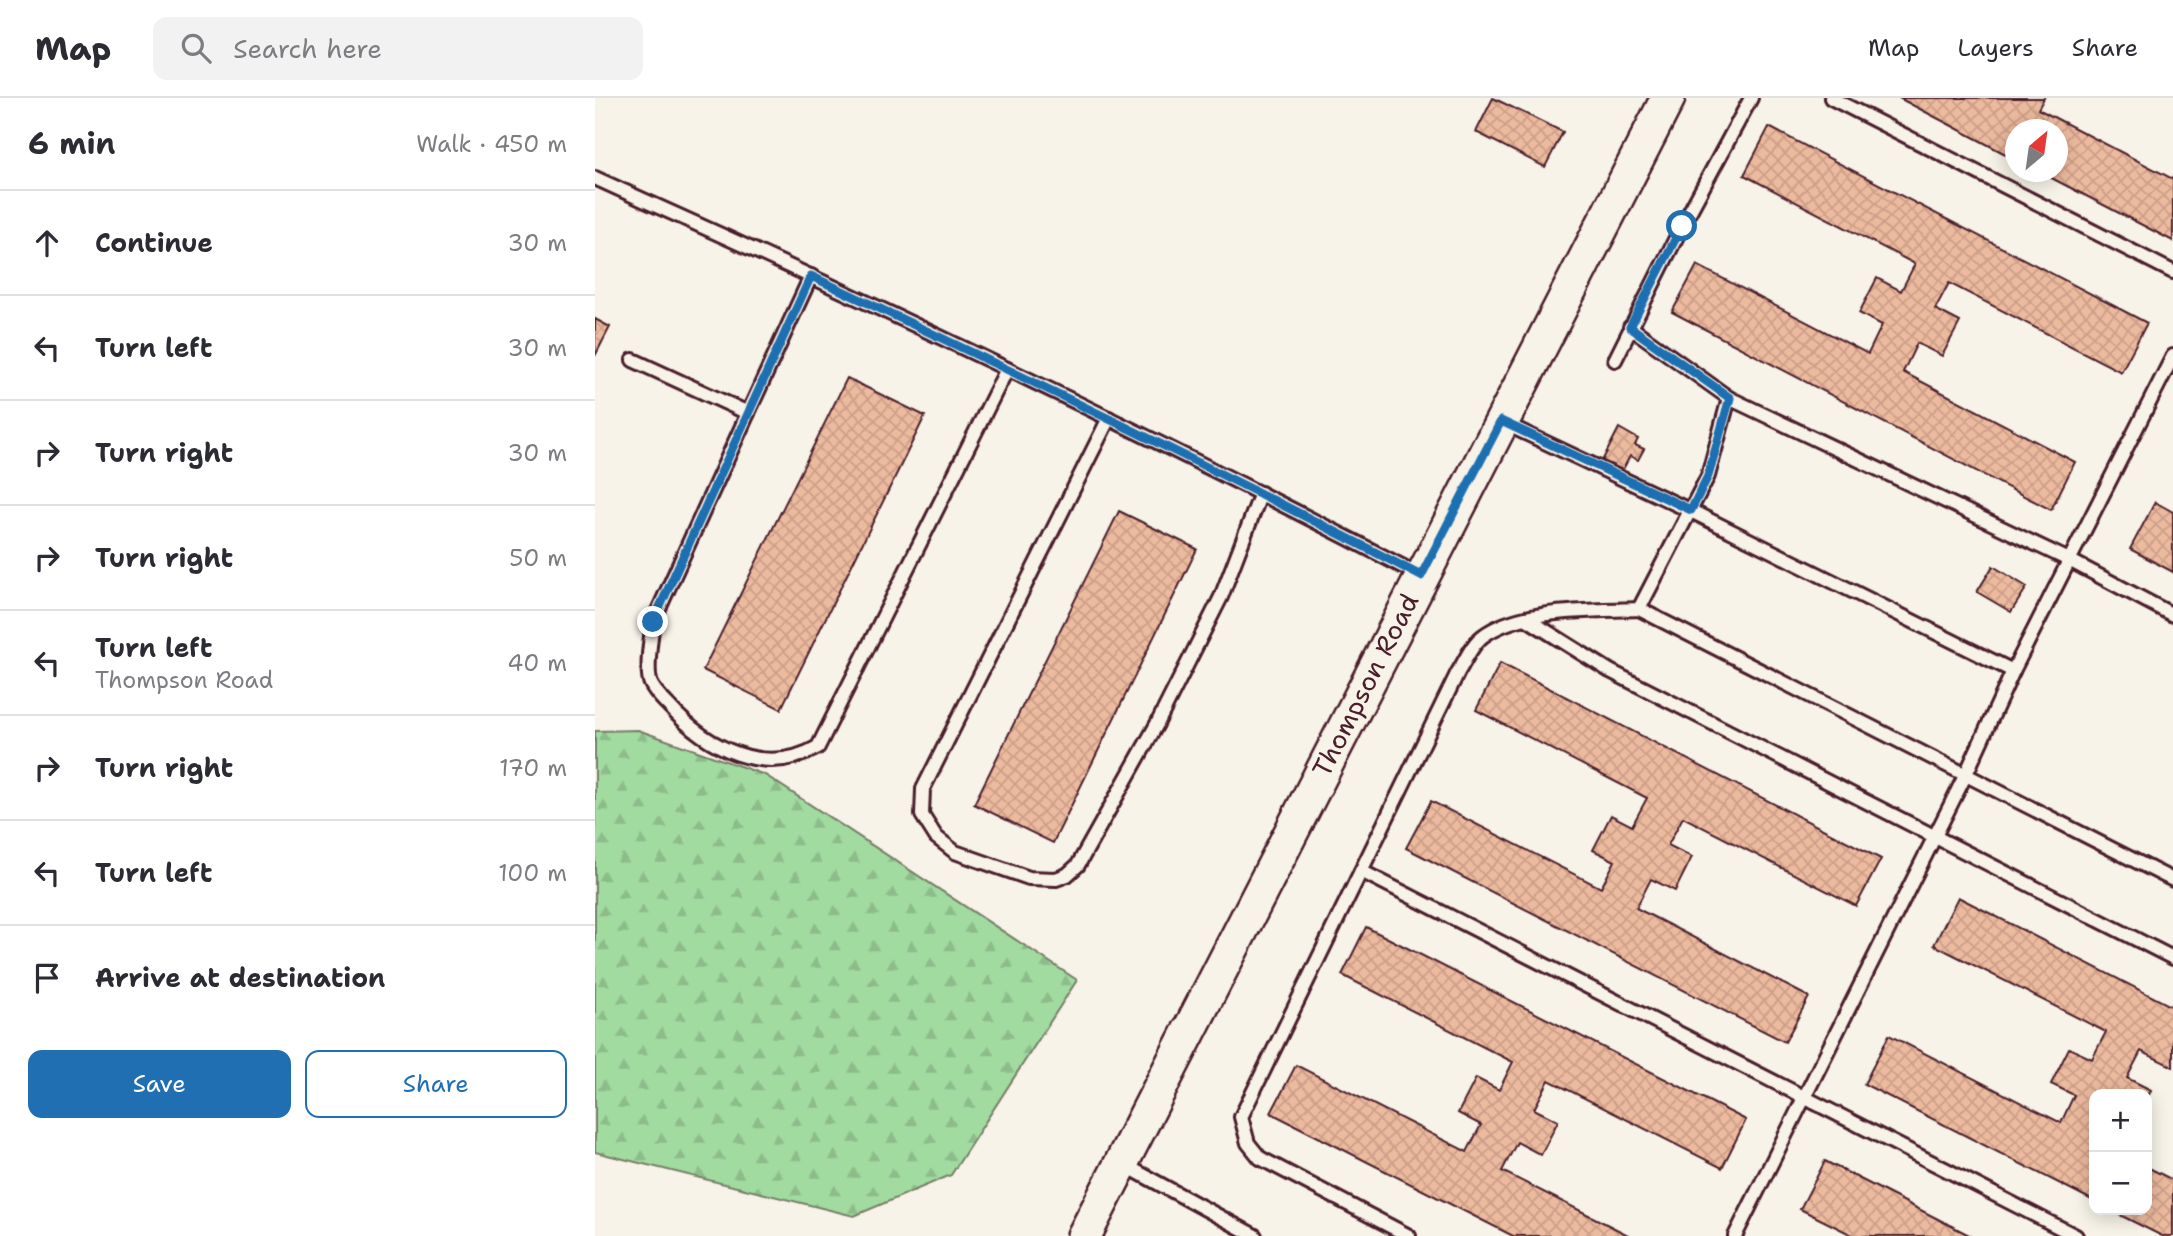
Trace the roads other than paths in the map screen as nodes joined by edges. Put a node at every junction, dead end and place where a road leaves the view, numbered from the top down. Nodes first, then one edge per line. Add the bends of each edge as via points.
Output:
1 (1668, 98) edge
2 (1751, 98) edge
3 (1831, 98) edge
4 (595, 178) edge
5 (2173, 272) edge
6 (811, 276) junction
7 (1630, 327) junction
8 (2173, 356) edge
9 (633, 360) dead end
10 (1615, 360) dead end
11 (1007, 369) junction
12 (1730, 398) junction
13 (748, 413) junction
14 (1109, 418) junction
15 (1501, 421) junction
16 (1261, 493) junction
17 (1691, 510) junction
18 (2069, 561) junction
19 (1421, 576) junction
20 (1639, 609) junction
21 (2173, 615) edge
22 (1527, 619) junction
23 (2013, 671) junction
24 (1966, 775) junction
25 (1935, 837) junction
26 (1361, 871) junction
27 (2173, 880) edge
28 (2173, 958) edge
29 (1804, 1097) junction
30 (1121, 1163) junction
31 (1084, 1236) edge
32 (1255, 1236) edge
33 (1409, 1236) edge
34 (1735, 1236) edge
35 (2076, 1236) edge

1 - 15 main road, Thompson Road
2 - 7 lane
3 - 5 lane
4 - 6 lane
6 - 11 lane
6 - 13 lane
7 - 10 lane
7 - 12 lane
8 - 18 lane
9 - 13 lane
11 - 13 lane via 818,747 785,760 761,760 728,751 685,724 650,682 653,622
11 - 14 lane
12 - 17 lane via 1708,476
12 - 18 lane
14 - 16 lane
14 - 16 lane via 923,789 922,815 936,837 955,852 1029,878 1056,879 1078,865 1221,597
15 - 17 lane
15 - 19 main road, Thompson Road
16 - 19 lane
17 - 20 lane
17 - 23 lane
18 - 21 lane
18 - 23 lane
19 - 30 main road, Thompson Road
20 - 22 lane
20 - 24 lane
22 - 25 lane via 1610,671
22 - 26 lane via 1502,625 1480,638 1458,673
23 - 24 lane
24 - 25 lane
24 - 27 lane
25 - 28 lane
25 - 29 lane
26 - 29 lane
26 - 33 lane via 1241,1118 1248,1143 1261,1158
29 - 34 lane
29 - 35 lane
30 - 31 main road, Thompson Road
30 - 32 lane

